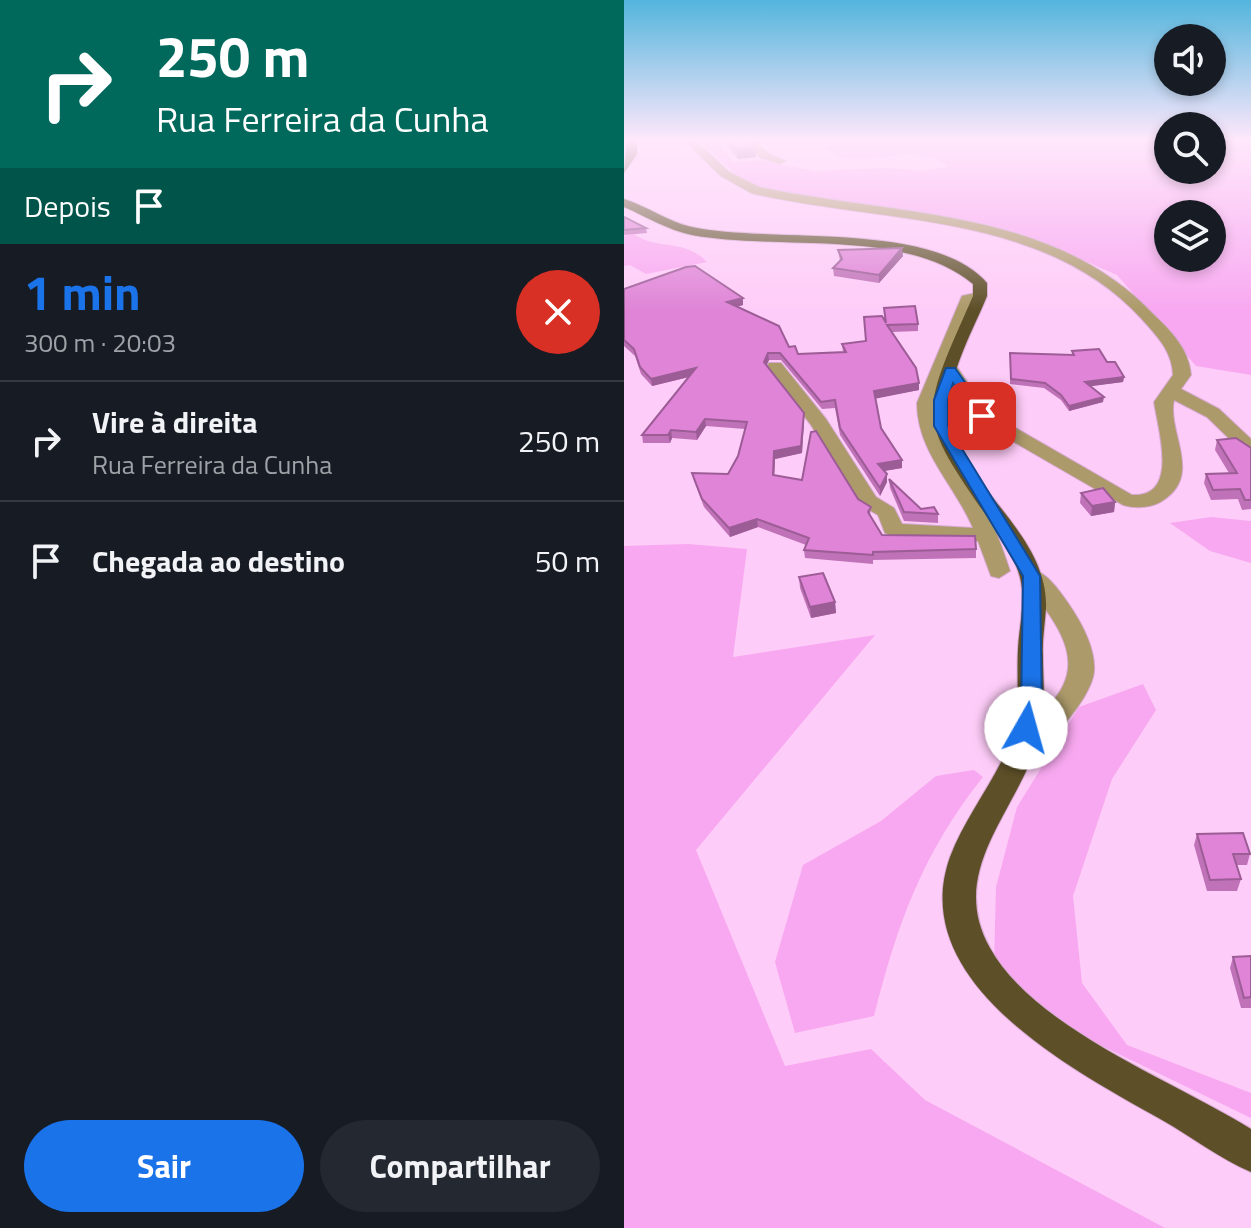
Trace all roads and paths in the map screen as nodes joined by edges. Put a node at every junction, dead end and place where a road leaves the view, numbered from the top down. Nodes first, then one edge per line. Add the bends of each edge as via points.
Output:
1 (795, 196) edge
2 (624, 203) edge
3 (973, 304) joint
4 (961, 332) junction
5 (775, 367) dead end
6 (951, 371) junction
7 (1169, 390) junction
8 (1251, 449) edge
9 (983, 507) junction
10 (987, 535) junction
11 (999, 571) dead end
12 (1033, 583) junction
13 (1020, 746) junction
14 (1251, 1152) edge

1 - 7 street via 966,223 1101,273 1159,328 1179,356 1182,375
2 - 3 highway via 692,231 848,243 932,256 976,277
3 - 4 street
4 - 6 highway
4 - 9 street via 926,403 925,417 929,432
5 - 10 street via 819,423 868,501 887,512 893,528 903,533
6 - 7 street via 982,416 1121,498 1138,502 1159,495 1173,477 1163,402
6 - 9 highway via 941,400 941,426
7 - 8 street via 1213,413
9 - 10 street
9 - 12 highway
10 - 11 street
12 - 13 highway via 1032,711
12 - 13 street via 1050,592 1067,618 1084,667 1067,704
13 - 14 highway via 968,845 959,879 962,917 977,957 1007,994 1051,1031

